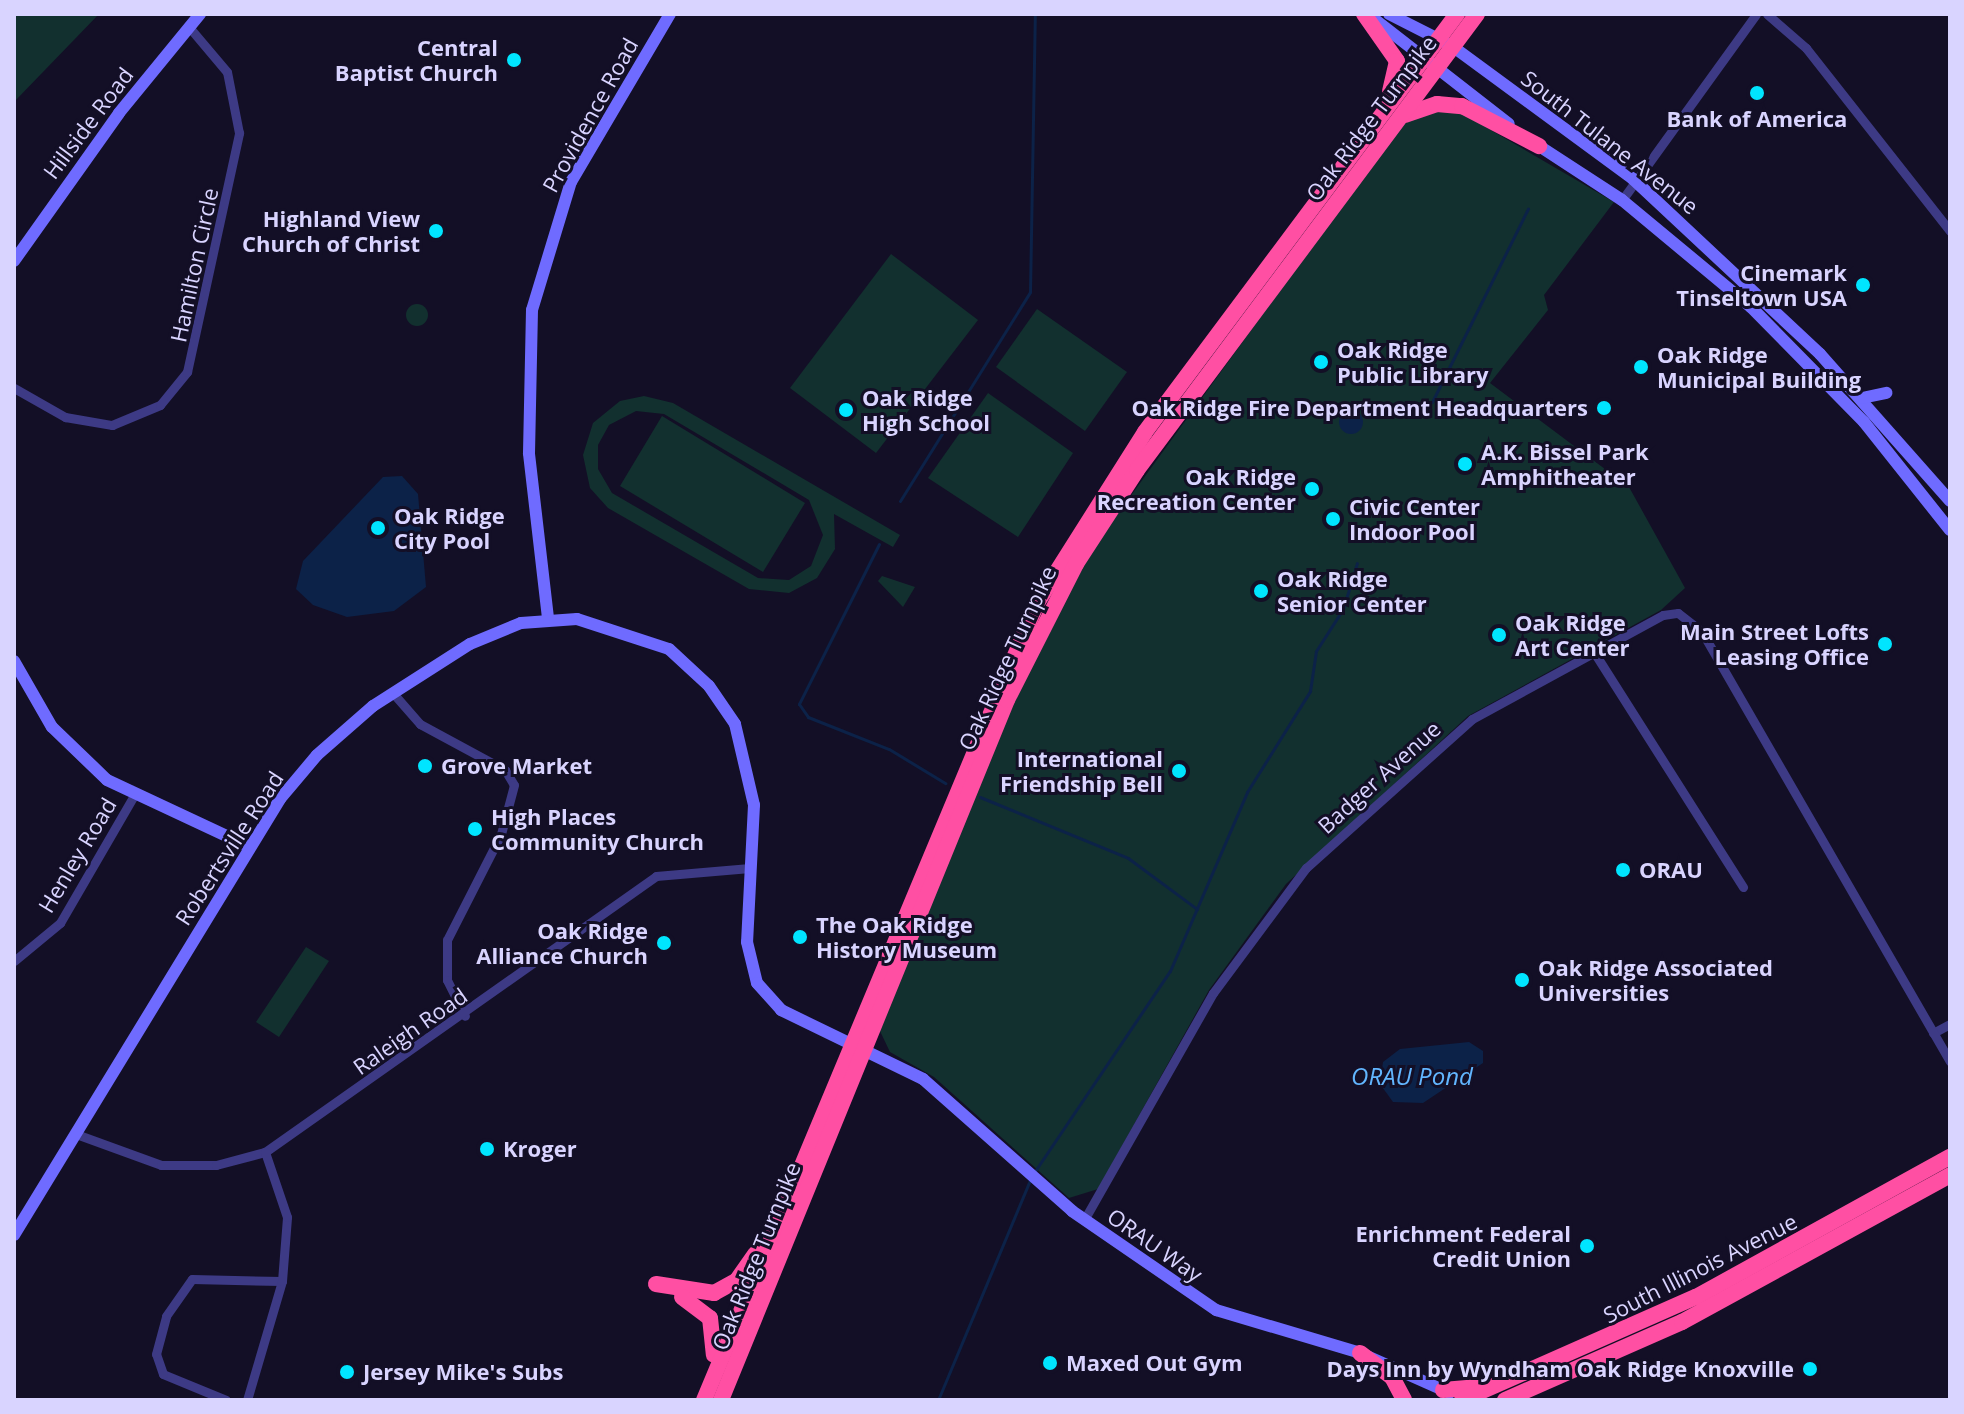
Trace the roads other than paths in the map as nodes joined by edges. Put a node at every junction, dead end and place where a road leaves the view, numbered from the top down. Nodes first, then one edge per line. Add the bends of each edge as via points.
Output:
1 (200, 14) edge
2 (670, 14) edge
3 (1366, 14) edge
4 (1389, 14) edge
5 (1457, 14) edge
6 (1477, 14) edge
7 (1756, 14) edge
8 (1767, 14) edge
9 (189, 27) junction
10 (1445, 42) junction
11 (1429, 65) junction
12 (1398, 120) junction
13 (1539, 146) junction
14 (1633, 179) junction
15 (1622, 200) junction
16 (1301, 224) junction
17 (1950, 231) edge
18 (14, 261) edge
19 (1761, 296) junction
20 (1751, 307) junction
21 (14, 388) edge
22 (1862, 398) junction
23 (1877, 415) junction
24 (1950, 501) edge
25 (1950, 530) edge
26 (548, 618) junction
27 (1592, 649) junction
28 (14, 661) edge
29 (392, 692) junction
30 (133, 797) junction
31 (250, 847) junction
32 (750, 868) junction
33 (1743, 887) dead end
34 (14, 961) edge
35 (465, 1016) junction
36 (1950, 1024) edge
37 (1933, 1033) junction
38 (857, 1047) junction
39 (1950, 1062) edge
40 (76, 1134) junction
41 (265, 1152) junction
42 (804, 1157) junction
43 (1950, 1157) edge
44 (1950, 1175) edge
45 (1084, 1220) junction
46 (14, 1235) edge
47 (282, 1281) junction
48 (1632, 1329) junction
49 (1360, 1353) junction
50 (1566, 1376) junction
51 (1443, 1390) junction
52 (226, 1400) edge
53 (247, 1400) edge
54 (697, 1400) edge
55 (704, 1400) edge
56 (721, 1400) edge
57 (1404, 1400) edge
58 (1463, 1400) edge
59 (1505, 1400) edge
60 (1539, 1400) edge

1 - 9 street, Hillside Road
2 - 26 street, Providence Road via 571,182 532,310 529,453
3 - 11 street, South Tulane Avenue
3 - 16 highway via 1389,43 1399,73 1316,190
4 - 10 street, South Tulane Avenue
5 - 10 highway, Oak Ridge Turnpike
6 - 10 highway, Oak Ridge Turnpike
7 - 14 street
8 - 17 street via 1806,48
9 - 18 street, Hillside Road
9 - 21 street, Hamilton Circle via 227,72 239,133 187,372 160,405 112,425 65,417
10 - 11 highway, Oak Ridge Turnpike
10 - 14 street, South Tulane Avenue
11 - 12 highway, Oak Ridge Turnpike
11 - 13 street, South Tulane Avenue
11 - 16 highway, Oak Ridge Turnpike
12 - 13 highway via 1413,109 1462,106
12 - 38 highway, Oak Ridge Turnpike via 1076,564 1007,700
13 - 15 street, South Tulane Avenue
14 - 15 street
14 - 19 street, South Tulane Avenue
15 - 20 street, South Tulane Avenue
16 - 38 highway, Oak Ridge Turnpike via 1103,491 1043,591
19 - 20 street
19 - 22 street, South Tulane Avenue
20 - 25 street, South Tulane Avenue via 1864,422
22 - 23 street, South Tulane Avenue
22 - 23 street via 1886,393
23 - 24 street, South Tulane Avenue
26 - 29 street, Robertsville Road via 494,632
26 - 32 street, Robertsville Road via 604,622 645,636 682,659 717,695 752,779
27 - 33 street
27 - 37 street, Badger Avenue via 1663,615 1678,613 1702,632
27 - 45 street, Badger Avenue via 1428,752 1278,899 1213,993
28 - 30 street via 59,737
29 - 31 street, Robertsville Road via 317,755
29 - 35 street via 420,724 505,770 514,785 501,834 447,940 447,980
30 - 31 street
30 - 34 street, Henley Road via 60,923
31 - 40 street, Robertsville Road
32 - 35 street, Raleigh Road via 656,876
32 - 38 street, Robertsville Road via 747,942 757,983 792,1019
35 - 41 street, Raleigh Road
36 - 37 street
37 - 39 street, Badger Avenue
38 - 42 highway, Oak Ridge Turnpike
38 - 45 street, ORAU Way via 923,1079
38 - 56 highway, Oak Ridge Turnpike
40 - 41 street, Raleigh Road via 161,1165 216,1165
40 - 46 street, Robertsville Road
41 - 47 street via 287,1217
42 - 54 highway via 737,1280 706,1294 656,1284 700,1304 715,1328 717,1345
42 - 55 highway, Oak Ridge Turnpike
43 - 48 highway, South Illinois Avenue
44 - 50 highway, South Illinois Avenue via 1749,1287
45 - 49 street, ORAU Way via 1216,1310
47 - 52 street via 192,1279 166,1316 156,1354 163,1374
47 - 53 street
48 - 51 highway via 1476,1387
48 - 58 highway, South Illinois Avenue
49 - 51 street, ORAU Way
49 - 57 highway via 1392,1377
50 - 59 highway, South Illinois Avenue
50 - 60 highway
51 - 58 street, ORAU Way

